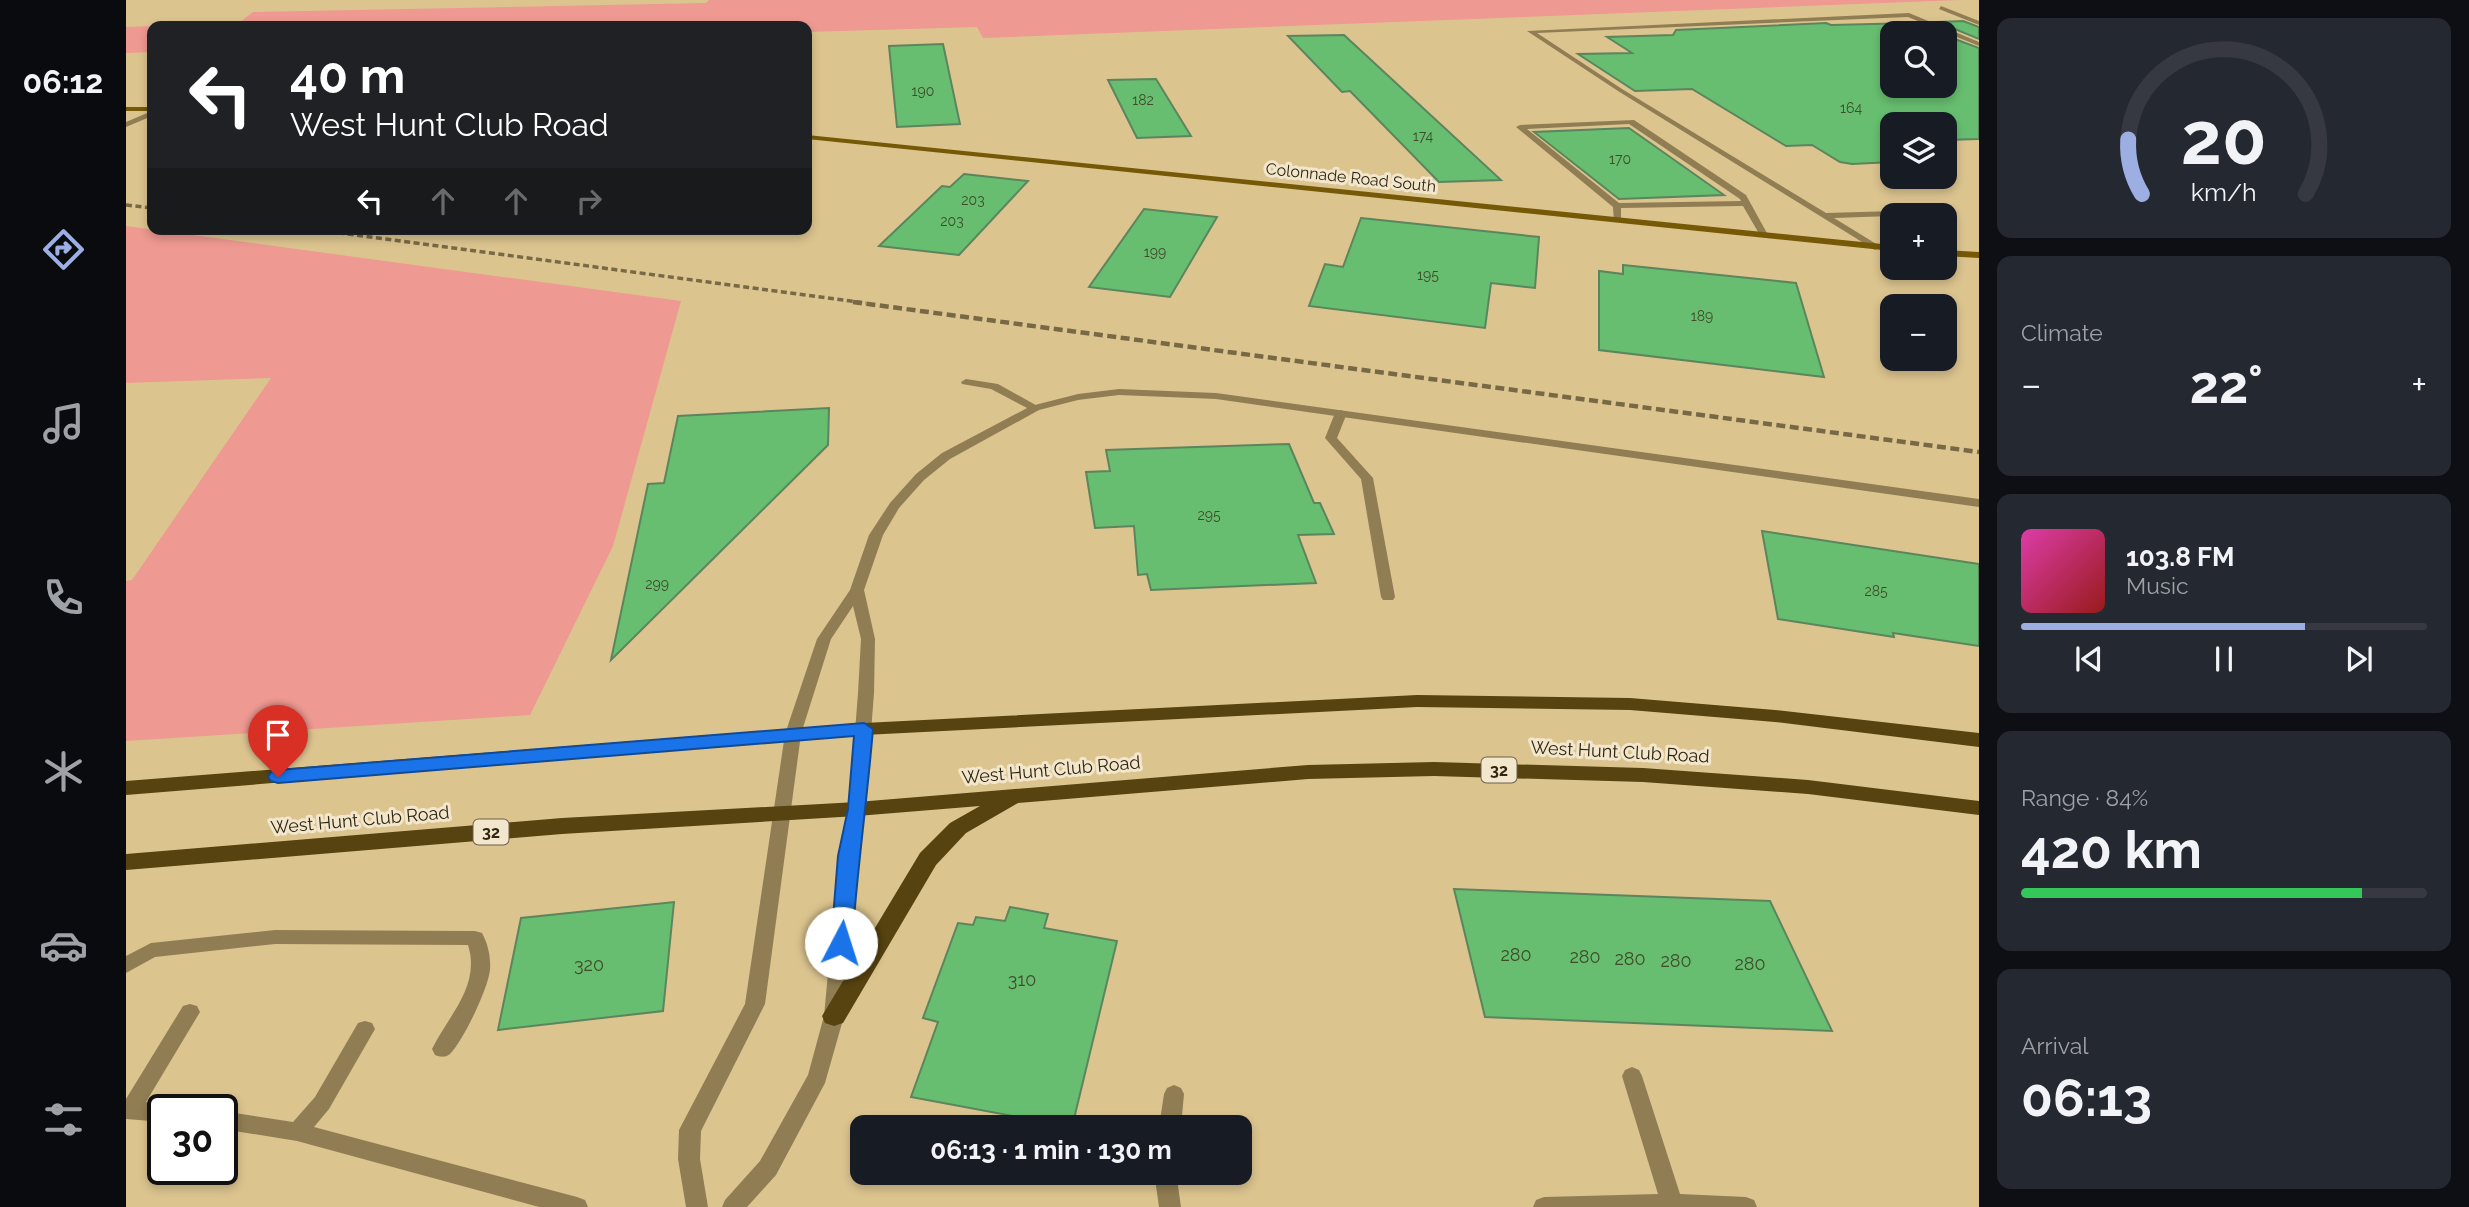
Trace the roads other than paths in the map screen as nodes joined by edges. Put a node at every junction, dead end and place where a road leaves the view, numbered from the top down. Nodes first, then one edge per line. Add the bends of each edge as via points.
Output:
1 (1941, 8) dead end
2 (1979, 23) edge
3 (1979, 44) edge
4 (126, 108) edge
5 (147, 110) edge
6 (147, 114) edge
7 (126, 125) edge
8 (812, 138) edge
9 (1747, 203) junction
10 (1616, 206) junction
11 (1880, 214) edge
12 (1824, 216) junction
13 (1617, 220) junction
14 (1764, 235) junction
15 (1875, 247) junction
16 (1880, 247) edge
17 (1957, 254) edge
18 (1979, 256) edge
19 (966, 382) dead end
20 (1035, 408) junction
21 (1341, 413) junction
22 (1979, 503) edge
23 (858, 590) junction
24 (1388, 597) dead end
25 (864, 729) junction
26 (793, 734) junction
27 (1979, 740) edge
28 (126, 788) edge
29 (1017, 794) junction
30 (1979, 808) edge
31 (857, 809) junction
32 (783, 814) junction
33 (126, 862) edge
34 (126, 965) edge
35 (190, 1012) dead end
36 (834, 1016) junction
37 (365, 1029) dead end
38 (442, 1049) dead end
39 (1632, 1076) dead end
40 (1174, 1094) dead end
41 (129, 1110) edge
42 (147, 1112) edge
43 (1171, 1115) edge
44 (238, 1123) edge
45 (297, 1132) junction
46 (1167, 1185) edge
47 (1672, 1204) junction
48 (577, 1207) edge
49 (697, 1207) edge
50 (733, 1207) edge
51 (1170, 1207) edge
52 (1544, 1207) edge
53 (1746, 1207) edge

1 - 2 street
3 - 12 street via 1909,15 1530,31
4 - 5 street
6 - 7 street
8 - 13 street, Colonnade Road South
9 - 10 street
9 - 10 street via 1631,122 1520,127
9 - 14 street
10 - 13 street
11 - 12 street
12 - 15 street
13 - 14 street, Colonnade Road South
14 - 15 street, Colonnade Road South
15 - 16 street, Colonnade Road South
17 - 18 street
19 - 20 street via 994,386
20 - 21 street via 1078,397 1162,392
20 - 23 street via 972,439 920,477 876,535
21 - 22 street
21 - 24 street via 1331,438 1367,478
23 - 25 street via 869,639
23 - 26 street via 824,639
25 - 26 main road
25 - 27 main road via 1313,704 1485,700 1696,709
25 - 31 street
26 - 28 main road
26 - 32 street
29 - 30 main road, West Hunt Club Road / 32 via 1308,772 1448,769 1721,780
29 - 31 main road, West Hunt Club Road / 32
29 - 36 main road via 958,828 928,859
31 - 32 main road, West Hunt Club Road / 32
31 - 36 street via 848,856
32 - 33 main road, West Hunt Club Road / 32 via 562,826
32 - 49 street via 755,1003 690,1130 689,1159
34 - 38 street via 151,950 275,937 475,937 481,951 479,988
35 - 41 street
36 - 50 street via 818,1077 768,1168
37 - 45 street via 322,1103
39 - 47 street
40 - 43 street
41 - 42 street
44 - 45 street
45 - 48 street
46 - 51 street
47 - 52 street
47 - 53 street

